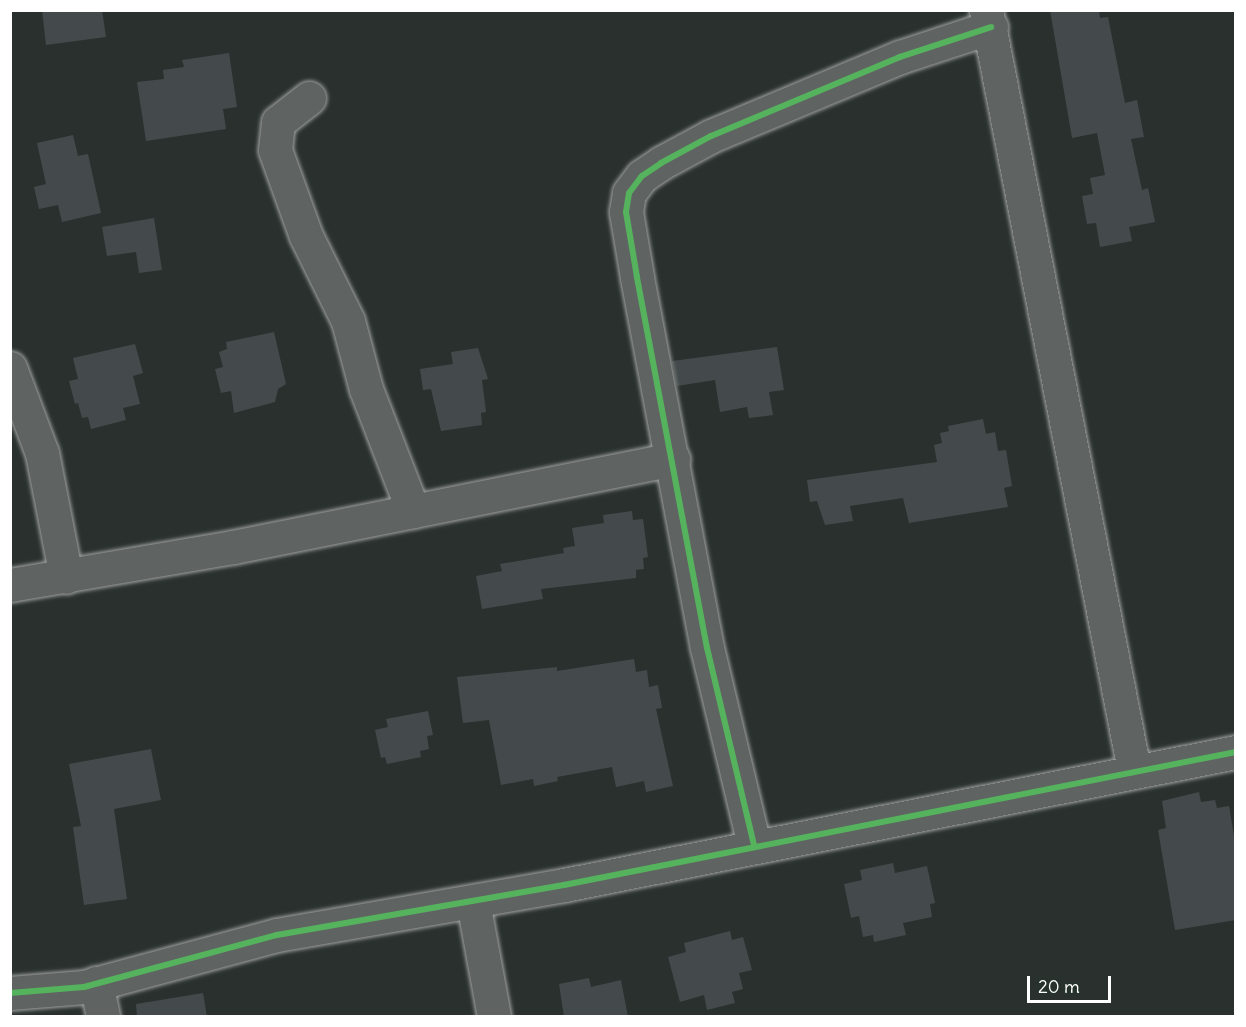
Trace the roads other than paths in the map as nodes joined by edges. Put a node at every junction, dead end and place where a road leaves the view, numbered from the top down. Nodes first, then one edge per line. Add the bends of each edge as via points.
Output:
1 (988, 19) edge
2 (309, 98) dead end
3 (10, 368) edge
4 (673, 459) junction
5 (413, 511) junction
6 (66, 577) junction
7 (10, 585) edge
8 (1236, 752) edge
9 (1134, 770) junction
10 (754, 845) junction
11 (473, 902) junction
12 (96, 983) junction
13 (10, 993) edge
14 (103, 1017) edge
15 (494, 1017) edge

1 - 4 street via 711,136 642,176 629,193 626,212
1 - 9 street
2 - 5 street via 278,122 275,150 306,236 348,321 366,389
3 - 6 street via 42,453
4 - 5 street
4 - 10 street via 707,648
5 - 6 street
6 - 7 street
8 - 9 street
9 - 10 street
10 - 11 street
11 - 12 street via 277,935
11 - 15 street
12 - 13 street
12 - 14 street

